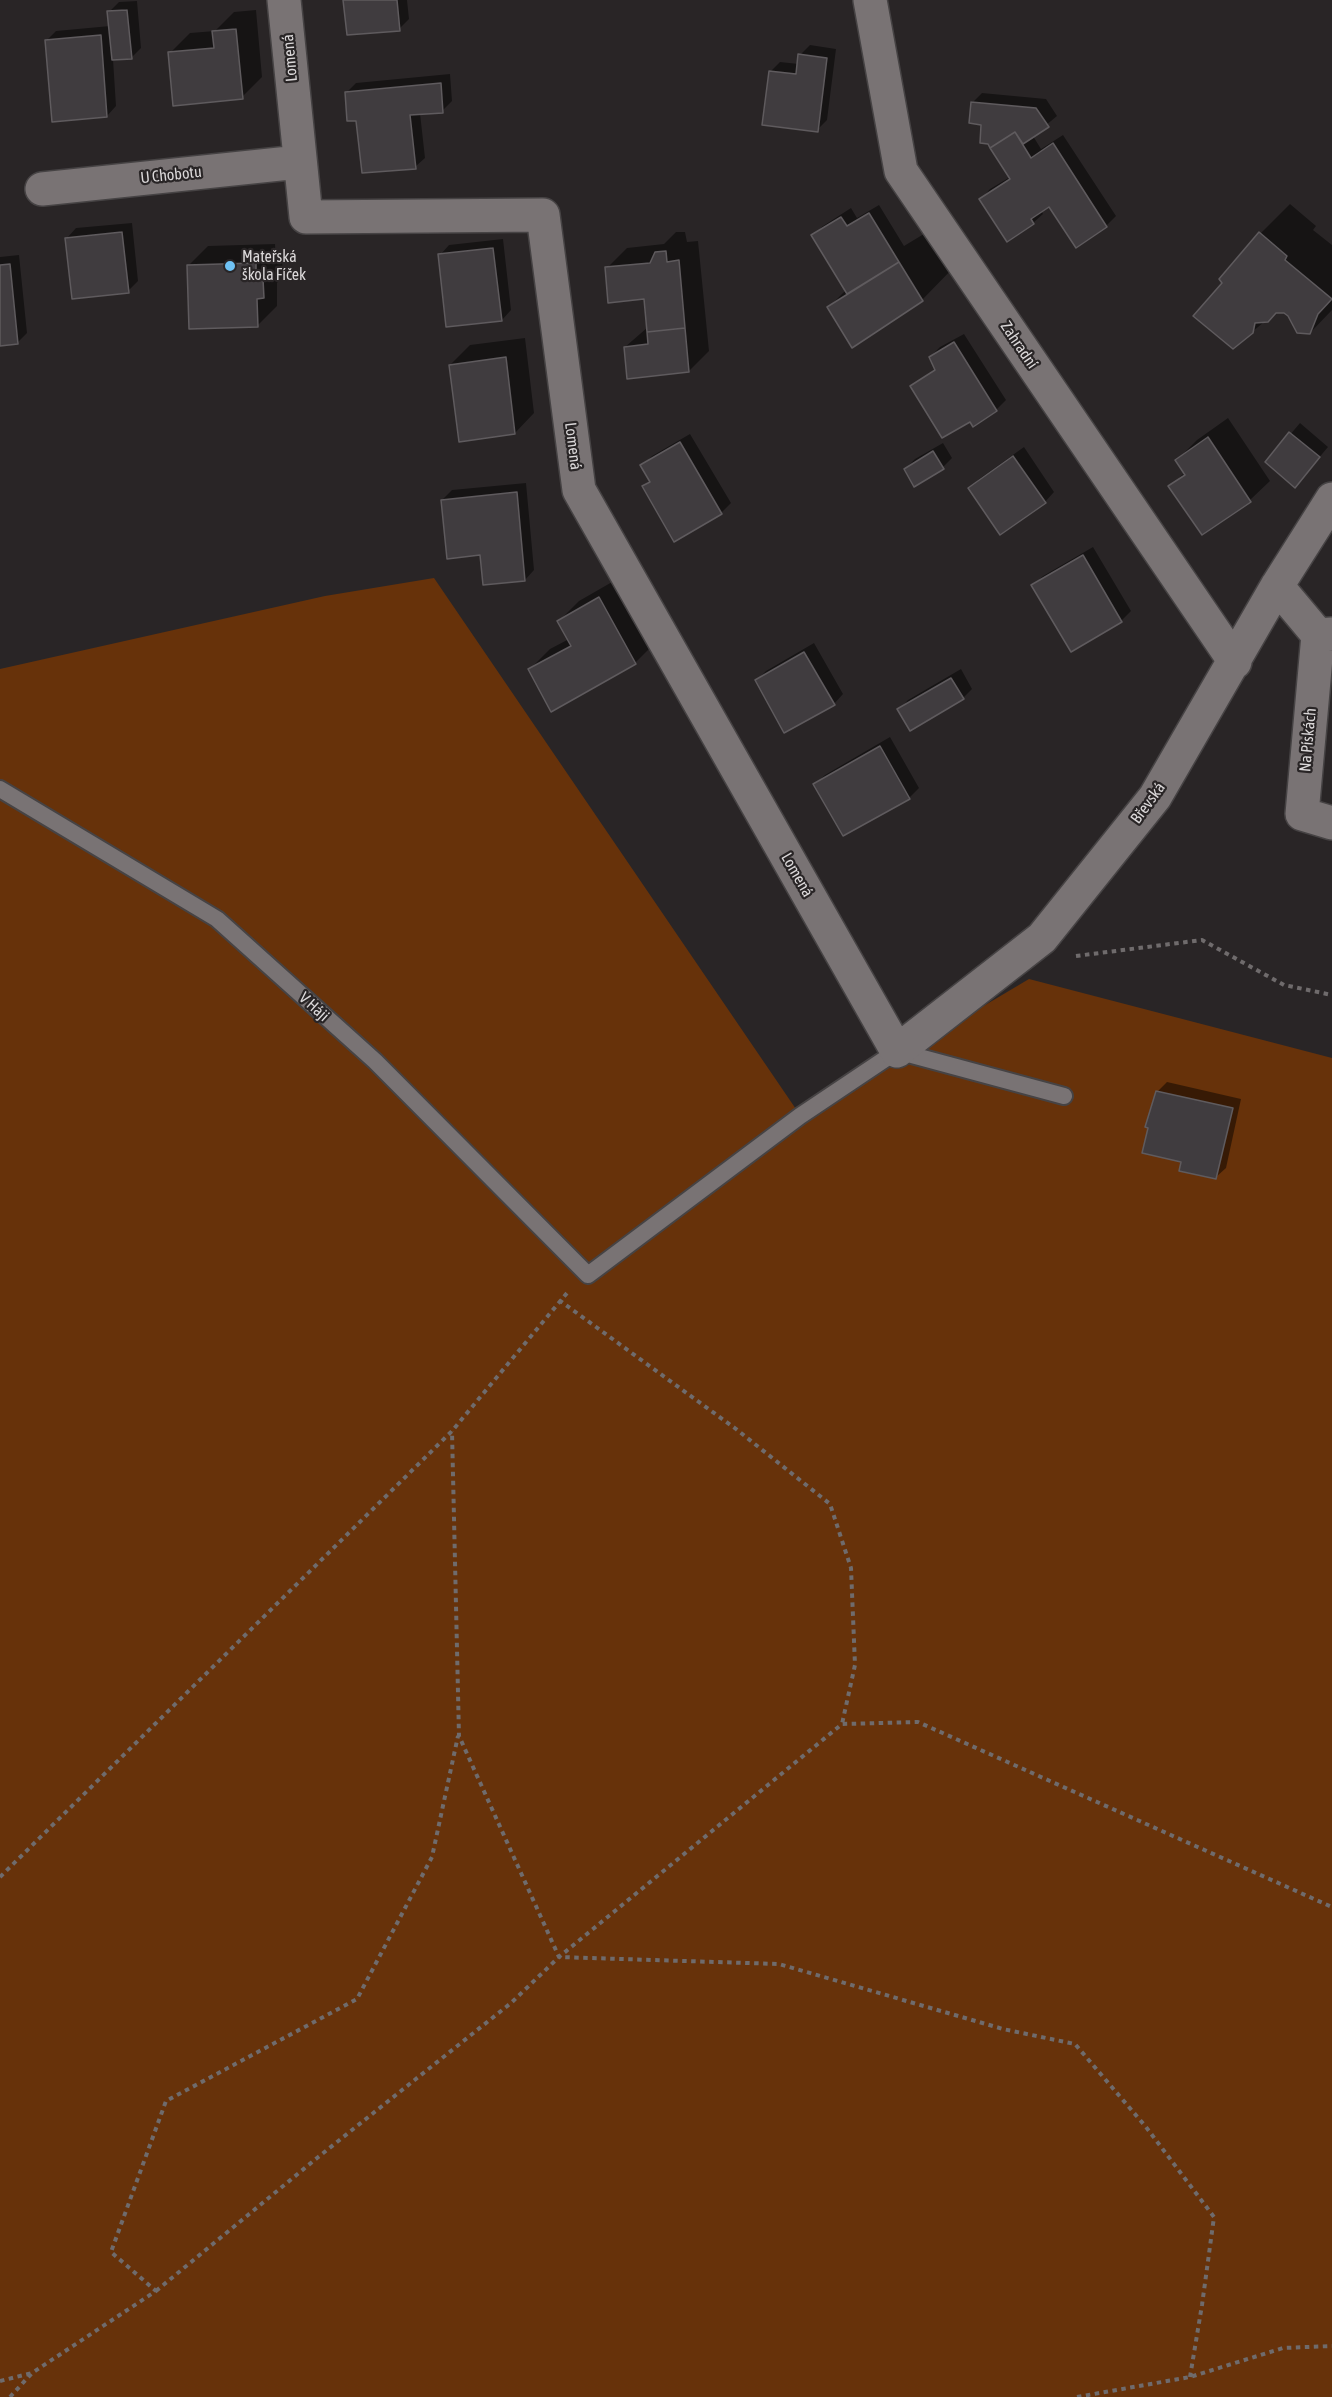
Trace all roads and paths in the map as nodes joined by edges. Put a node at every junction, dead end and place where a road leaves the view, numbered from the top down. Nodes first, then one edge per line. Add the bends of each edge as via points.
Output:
1 (284, 0) edge
2 (870, 0) edge
3 (299, 162) junction
4 (42, 189) dead end
5 (1332, 499) edge
6 (1277, 586) junction
7 (1325, 634) edge
8 (1235, 662) junction
9 (0, 789) edge
10 (1332, 823) edge
11 (1071, 957) dead end
12 (1332, 995) edge
13 (897, 1051) junction
14 (1065, 1096) dead end
15 (588, 1275) junction
16 (559, 1300) junction
17 (452, 1431) junction
18 (842, 1724) junction
19 (459, 1736) junction
20 (0, 1877) edge
21 (1332, 1907) edge
22 (559, 1956) junction
23 (156, 2291) junction
24 (1332, 2346) edge
25 (32, 2373) junction
26 (1190, 2377) junction
27 (0, 2381) edge
28 (10, 2397) edge
29 (1077, 2397) edge

1 - 3 street, Lomená
2 - 8 street, Zahradní via 901,171
3 - 4 street, U Chobotu
3 - 13 street, Lomená via 306,216 543,215 579,490
5 - 6 street, Břevská
6 - 7 street, Na Pískách
6 - 8 street, Břevská
7 - 10 street, Na Pískách via 1302,814
8 - 13 street, Břevská via 1155,797 1042,938
9 - 15 lane, V Háji via 217,919 375,1061
11 - 12 path via 1202,940 1284,985
13 - 14 lane
13 - 15 lane via 801,1116
15 - 16 path
16 - 17 path
16 - 18 path via 736,1429 830,1504 851,1568 855,1665
17 - 19 path
17 - 20 path
18 - 21 path via 918,1722
18 - 22 path
19 - 22 path
19 - 23 path via 432,1857 357,1999 166,2101 111,2252
22 - 23 path via 511,2003
22 - 26 path via 779,1964 1003,2029 1075,2044 1146,2127 1214,2217
23 - 25 path
24 - 26 path via 1283,2348
25 - 27 path
25 - 28 path
26 - 29 path

